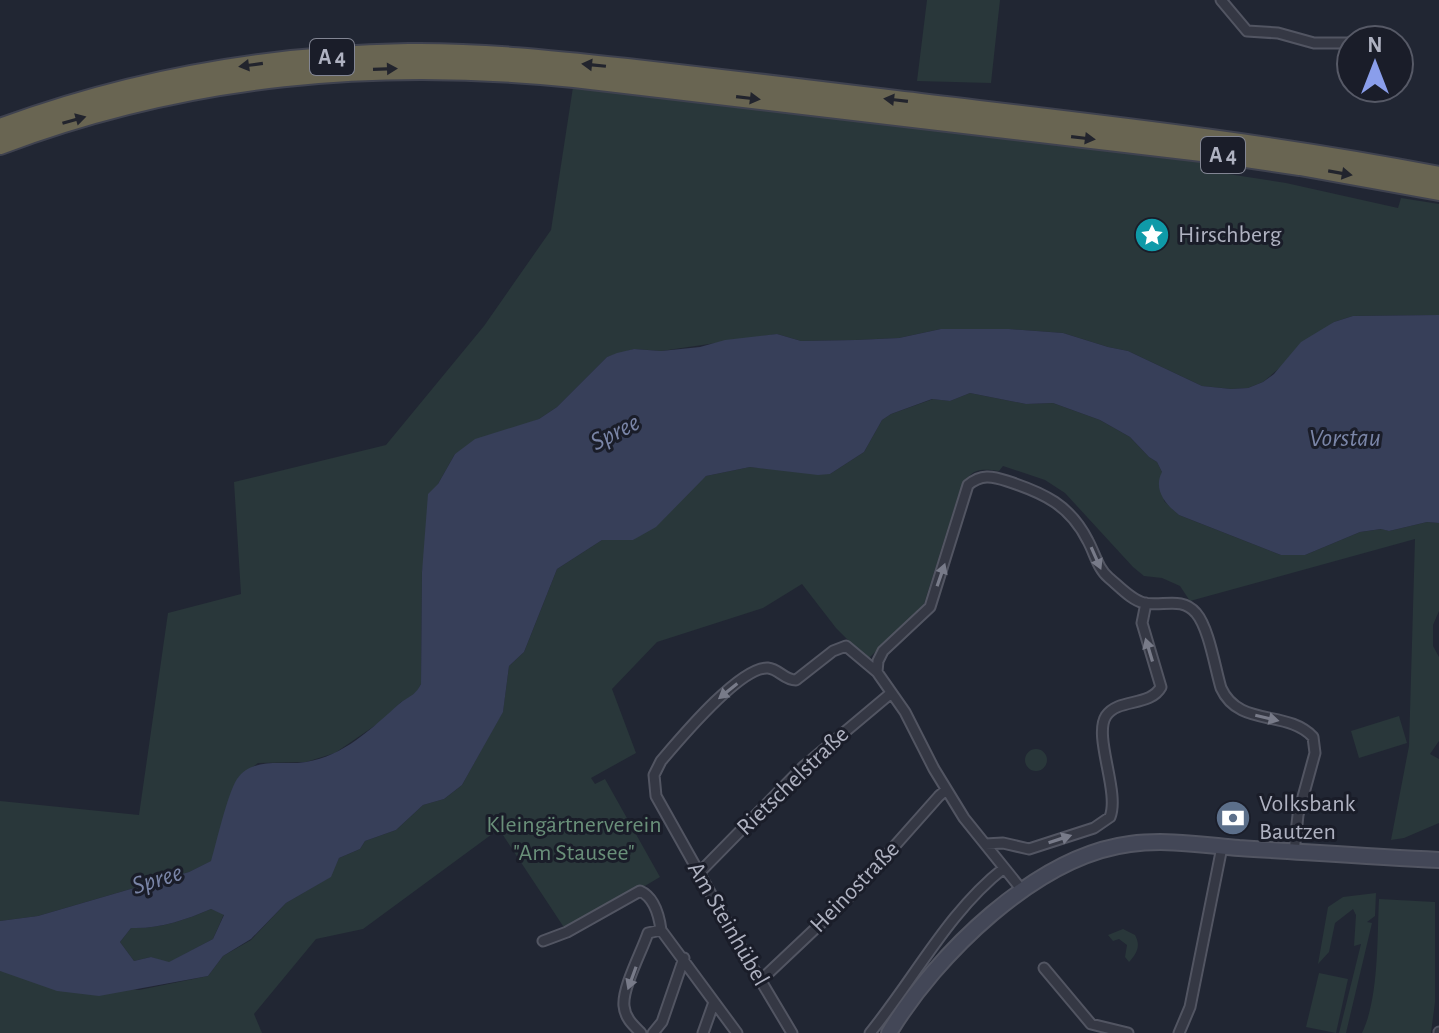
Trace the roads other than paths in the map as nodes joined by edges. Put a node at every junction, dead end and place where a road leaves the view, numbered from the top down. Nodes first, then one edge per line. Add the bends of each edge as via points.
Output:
1 (1221, 0) edge
2 (1335, 43) edge
3 (973, 117) junction
4 (1005, 121) junction
5 (0, 128) edge
6 (0, 145) edge
7 (1439, 176) edge
8 (1439, 191) edge
9 (1146, 603) junction
10 (877, 672) junction
11 (890, 694) junction
12 (946, 790) junction
13 (985, 844) junction
14 (1222, 847) junction
15 (1294, 852) junction
16 (1439, 860) edge
17 (1004, 868) junction
18 (700, 872) junction
19 (1022, 890) junction
20 (661, 930) junction
21 (543, 941) dead end
22 (684, 958) junction
23 (1044, 968) dead end
24 (761, 980) junction
25 (714, 1002) junction
26 (641, 1033) edge
27 (653, 1033) edge
28 (703, 1033) edge
29 (737, 1033) edge
30 (792, 1033) edge
31 (870, 1033) edge
32 (889, 1033) edge
33 (1128, 1033) edge
34 (1179, 1033) edge

1 - 2 street via 1247,31
3 - 4 highway, A 4
3 -> 5 highway, A 4 via 538,59 408,53 214,71 105,95
6 -> 3 highway, A 4 via 114,108 218,86 411,68 476,69
4 - 7 highway, A 4 via 1272,146
4 -> 8 highway, A 4
10 -> 9 street via 880,656 930,607 968,485 976,478 996,478 1055,501 1083,531 1104,574
13 -> 9 street via 1029,849 1094,828 1110,817 1106,716 1150,698 1161,687 1142,623
9 -> 15 street via 1182,603 1194,610 1221,688 1235,708 1297,725 1313,737 1315,753
10 - 11 street
10 -> 18 street, Am Steinhübel via 846,646 796,680 766,668 728,688 656,769 656,796
11 - 12 street
11 - 18 street, Rietschelstraße via 803,767
12 - 13 street
12 - 24 street, Heinostraße via 852,894
13 - 17 street
14 - 15 street
14 - 19 street via 1120,846 1081,858
14 - 34 street via 1190,1007
15 - 16 street
17 - 19 street
17 - 31 street via 961,910
18 - 24 street, Am Steinhübel
19 - 32 street via 941,962
20 - 21 street via 659,916 640,891
20 - 22 street
20 -> 26 street via 648,933 626,994 628,1020
22 - 25 street
22 - 27 street via 662,1022
23 - 33 street via 1091,1024
24 - 30 street, Am Steinhübel
25 - 28 street
25 - 29 street

